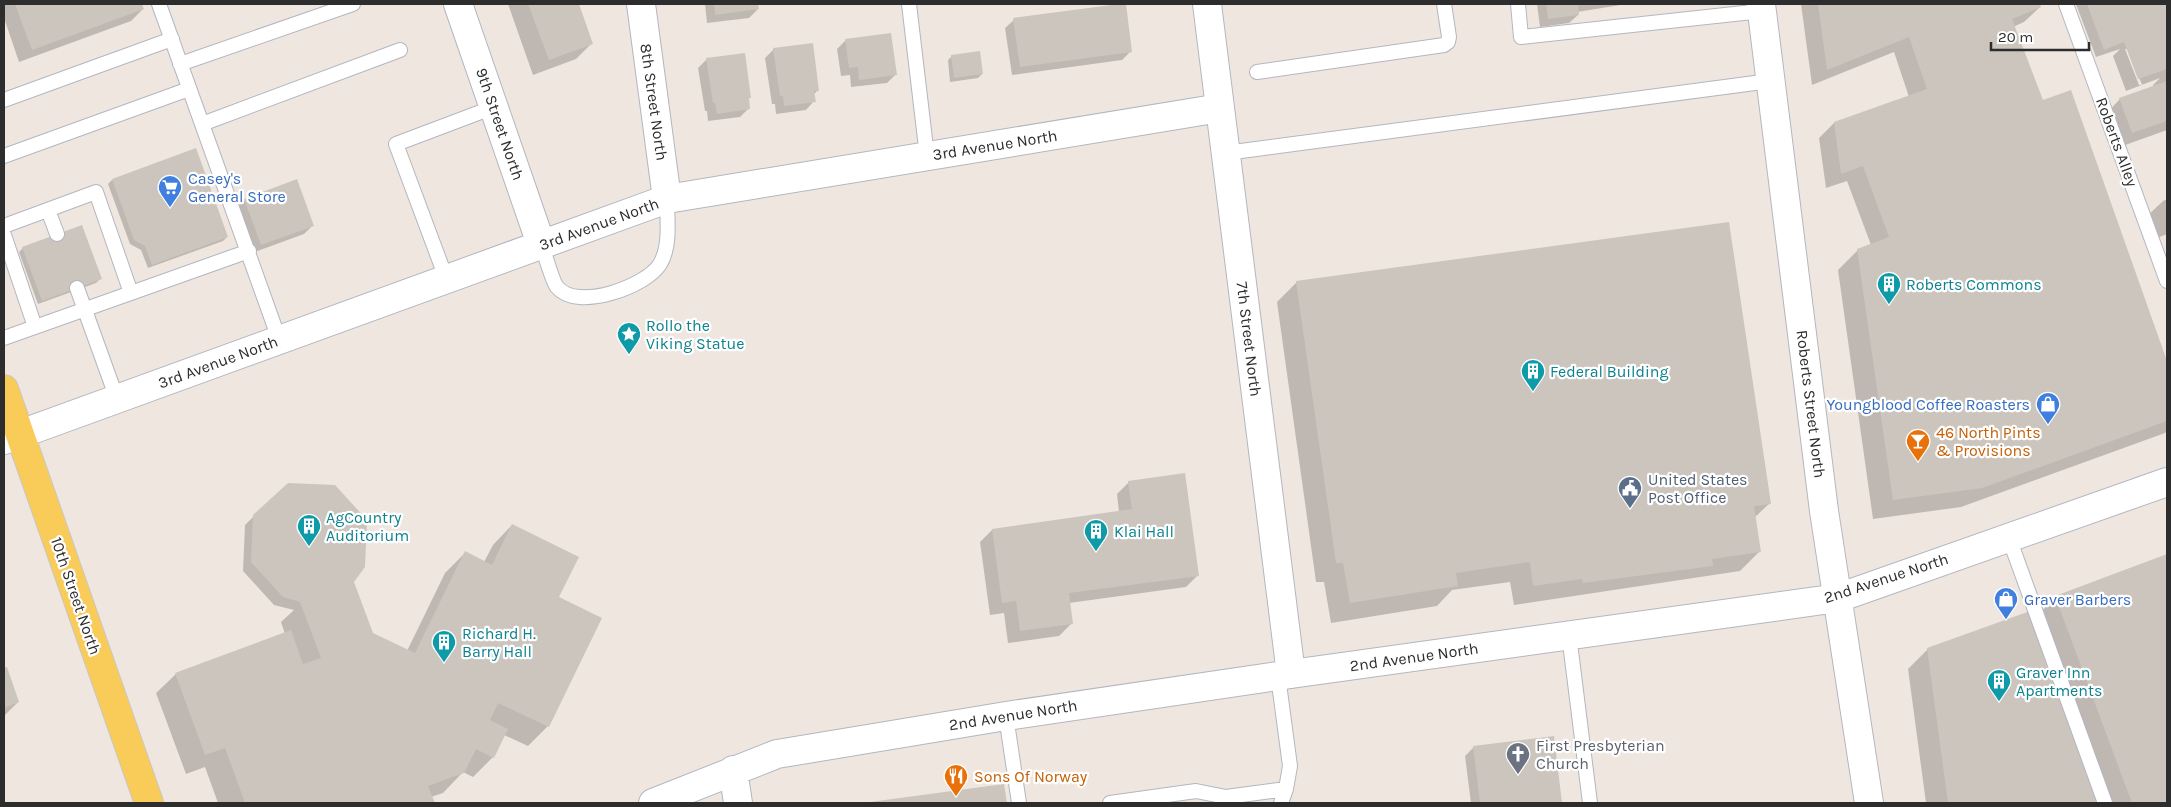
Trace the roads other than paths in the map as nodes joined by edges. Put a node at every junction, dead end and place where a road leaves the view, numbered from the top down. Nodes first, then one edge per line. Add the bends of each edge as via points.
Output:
1 (159, 4) edge
2 (353, 4) edge
3 (458, 4) edge
4 (641, 4) edge
5 (909, 4) edge
6 (1207, 4) edge
7 (1444, 4) edge
8 (1518, 4) edge
9 (2066, 4) edge
10 (1761, 7) edge
11 (172, 39) junction
12 (400, 50) dead end
13 (180, 64) junction
14 (1257, 72) dead end
15 (1770, 81) junction
16 (190, 89) junction
17 (4, 100) edge
18 (494, 107) junction
19 (1220, 108) junction
20 (202, 124) junction
21 (1226, 154) junction
22 (4, 156) edge
23 (927, 156) junction
24 (667, 199) junction
25 (48, 210) junction
26 (4, 226) edge
27 (57, 234) dead end
28 (4, 235) edge
29 (541, 244) junction
30 (249, 251) junction
31 (446, 278) junction
32 (2167, 281) edge
33 (77, 288) dead end
34 (131, 293) junction
35 (86, 310) junction
36 (35, 327) junction
37 (4, 338) edge
38 (279, 339) junction
39 (4, 389) edge
40 (117, 399) junction
41 (12, 437) edge
42 (2167, 482) edge
43 (2009, 538) junction
44 (1838, 598) junction
45 (1569, 635) junction
46 (1284, 675) junction
47 (1006, 716) junction
48 (733, 770) junction
49 (1286, 789) junction
50 (1147, 801) edge
51 (149, 803) edge
52 (653, 803) edge
53 (738, 803) edge
54 (1019, 803) edge
55 (1110, 803) edge
56 (1281, 803) edge
57 (1590, 803) edge
58 (1869, 803) edge
59 (2105, 803) edge

1 - 11 lane
2 - 13 lane
3 - 18 street, 9th Street North
4 - 24 street, 8th Street North
5 - 23 lane
6 - 19 street, 7th Street North
7 - 14 lane via 1449,37 1444,45
8 - 10 lane via 1521,37
9 - 32 lane, Roberts Alley
10 - 15 street, Roberts Street North
11 - 13 lane
11 - 17 lane
12 - 20 lane
13 - 16 lane
15 - 21 lane
15 - 44 street, Roberts Street North via 1824,511
16 - 20 lane
16 - 22 lane
18 - 29 street, 9th Street North
18 - 31 lane via 396,144
19 - 21 street, 7th Street North
19 - 23 street, 3rd Avenue North
20 - 30 lane
21 - 46 street, 7th Street North
23 - 24 street, 3rd Avenue North
24 - 29 street, 3rd Avenue North
24 - 29 lane via 666,248 660,264 629,287 587,298 570,296 557,287
25 - 26 lane
25 - 27 lane
25 - 34 lane via 96,192
28 - 36 lane
29 - 31 street, 3rd Avenue North
30 - 34 lane
30 - 38 lane
31 - 38 street, 3rd Avenue North
33 - 35 lane
34 - 35 lane
35 - 36 lane
35 - 40 lane
36 - 37 lane
38 - 40 street, 3rd Avenue North
39 - 41 main road, 10th Street North
40 - 41 street, 3rd Avenue North
41 - 51 main road, 10th Street North
42 - 43 street, 2nd Avenue North
43 - 44 street, 2nd Avenue North
43 - 59 lane
44 - 45 street, 2nd Avenue North
44 - 58 street, Roberts Street North
45 - 46 street, 2nd Avenue North
45 - 57 lane
46 - 47 street, 2nd Avenue North
46 - 49 lane via 1290,766
47 - 48 street, 2nd Avenue North via 777,754
47 - 54 lane
48 - 52 street, 2nd Avenue North
48 - 53 street
49 - 50 lane via 1226,797 1196,791
49 - 56 lane
50 - 55 lane

